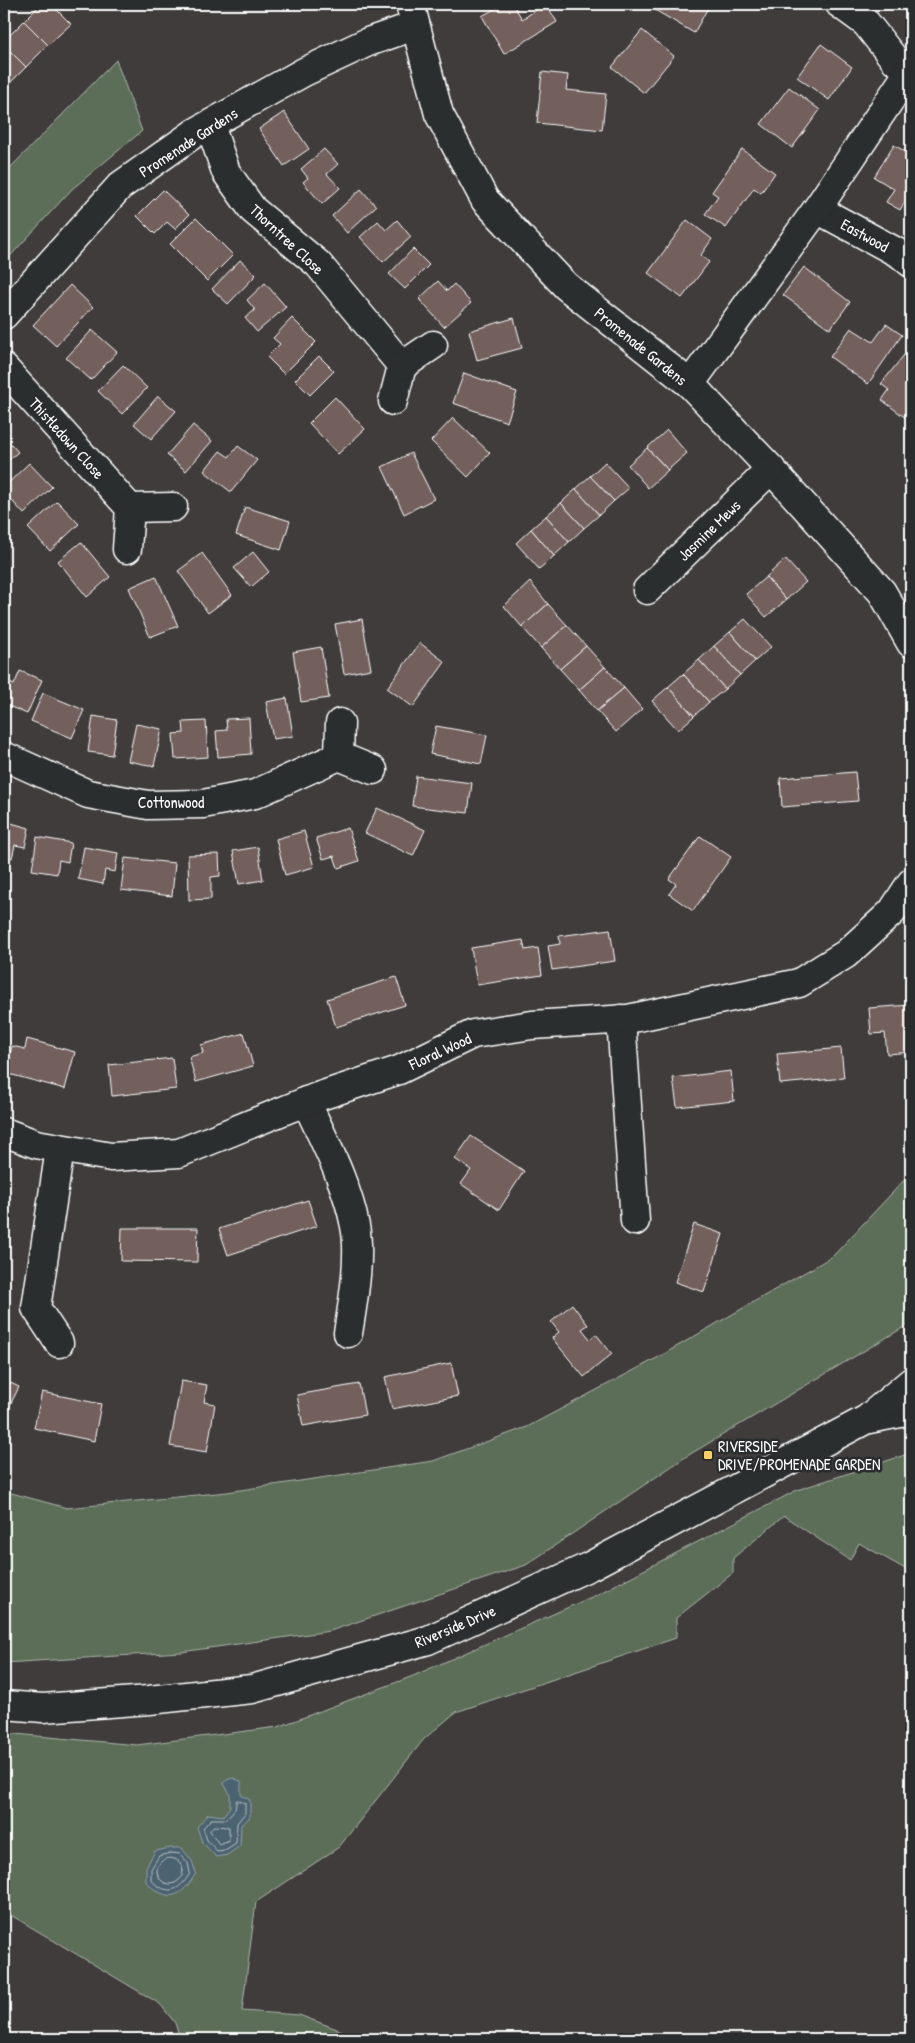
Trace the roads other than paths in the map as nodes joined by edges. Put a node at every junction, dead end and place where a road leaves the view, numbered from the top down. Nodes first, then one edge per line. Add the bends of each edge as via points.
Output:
1 (840, 4) edge
2 (412, 15) edge
3 (911, 70) edge
4 (210, 125) junction
5 (817, 209) junction
6 (911, 263) edge
7 (4, 315) edge
8 (433, 345) dead end
9 (402, 366) junction
10 (4, 368) edge
11 (690, 384) junction
12 (393, 401) dead end
13 (771, 470) junction
14 (173, 507) dead end
15 (130, 508) junction
16 (127, 549) dead end
17 (647, 590) dead end
18 (911, 643) edge
19 (340, 723) dead end
20 (4, 756) edge
21 (339, 756) junction
22 (373, 770) dead end
23 (911, 883) edge
24 (620, 1019) junction
25 (306, 1101) junction
26 (4, 1132) edge
27 (60, 1149) junction
28 (635, 1221) dead end
29 (348, 1333) dead end
30 (59, 1344) dead end
31 (911, 1382) edge
32 (911, 1411) edge
33 (867, 1419) junction
34 (4, 1705) edge

1 - 3 street via 866,22 895,60
2 - 4 street, Promenade Gardens via 368,42 304,72
2 - 11 street, Promenade Gardens via 439,114 485,200 566,286
3 - 5 street
4 - 7 street, Promenade Gardens via 120,186
4 - 9 street, Thorntree Close via 226,172 253,210 318,264
5 - 6 street, Eastwood
5 - 11 street
8 - 9 street
9 - 12 street
10 - 15 street, Thistledown Close
11 - 13 street, Promenade Gardens
13 - 17 street, Jasmine Mews
13 - 18 street, Promenade Gardens via 882,592
14 - 15 street
15 - 16 street
19 - 21 street
20 - 21 street, Cottonwood via 88,794 148,805 203,804 255,794
21 - 22 street
23 - 24 street, Floral Wood via 892,912 846,954 799,983
24 - 25 street, Floral Wood via 532,1025 473,1034 399,1070
24 - 28 street
25 - 27 street, Floral Wood via 179,1153 111,1157
25 - 29 street via 348,1197 356,1228 354,1293
26 - 27 street, Floral Wood
27 - 30 street via 36,1308
31 - 33 street, Riverside Drive
32 - 33 street, Riverside Drive
33 - 34 street, Riverside Drive via 590,1566 428,1640 252,1689 44,1708

